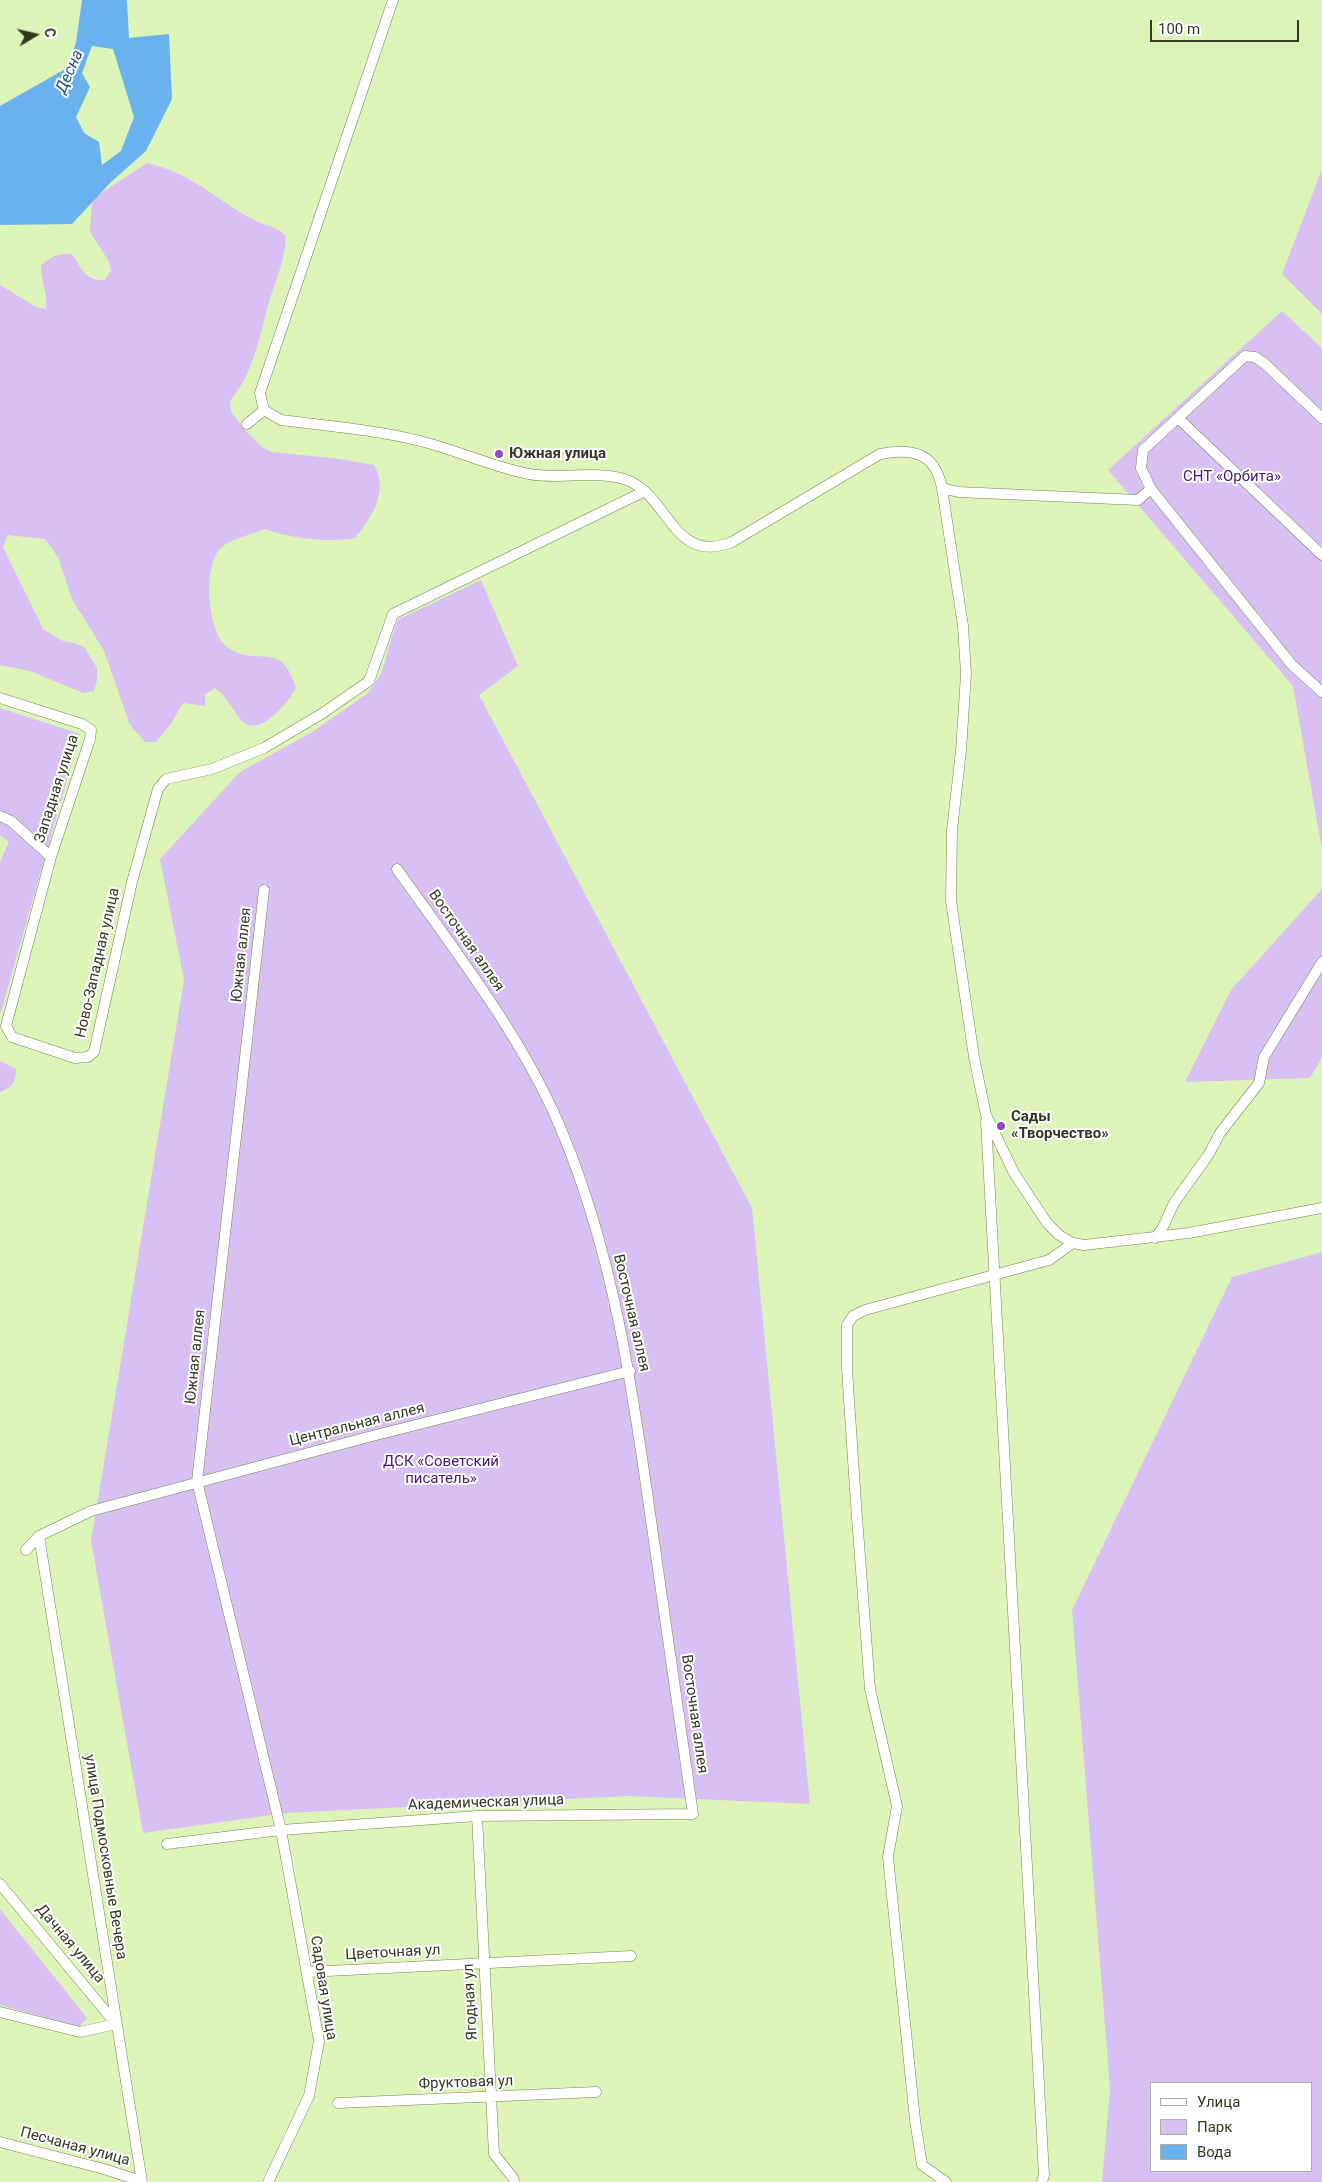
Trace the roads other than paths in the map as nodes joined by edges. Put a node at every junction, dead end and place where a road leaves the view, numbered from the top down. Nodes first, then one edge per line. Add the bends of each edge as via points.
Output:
1 (393, 0) edge
2 (264, 410) junction
3 (1322, 418) edge
4 (1179, 419) junction
5 (247, 424) dead end
6 (942, 488) junction
7 (1151, 489) junction
8 (645, 491) junction
9 (1322, 555) edge
10 (1322, 692) edge
11 (0, 698) edge
12 (0, 816) edge
13 (51, 857) junction
14 (397, 869) dead end
15 (264, 890) dead end
16 (1322, 962) edge
17 (986, 1114) junction
18 (1322, 1208) edge
19 (1155, 1238) junction
20 (1073, 1243) junction
21 (995, 1275) junction
22 (630, 1371) junction
23 (198, 1481) junction
24 (39, 1536) junction
25 (26, 1550) dead end
26 (693, 1814) joint
27 (477, 1816) junction
28 (280, 1825) junction
29 (167, 1844) dead end
30 (0, 1884) edge
31 (630, 1956) dead end
32 (484, 1963) junction
33 (306, 1972) junction
34 (0, 2012) edge
35 (116, 2024) junction
36 (596, 2092) dead end
37 (491, 2097) junction
38 (338, 2103) dead end
39 (0, 2142) edge
40 (516, 2181) edge
41 (141, 2182) edge
42 (268, 2182) edge
43 (946, 2182) edge
44 (1042, 2182) edge

1 - 2 street via 260,393
2 - 5 street
2 - 8 street via 281,420 420,441 512,471 538,476 618,478
3 - 4 street via 1264,363 1255,356 1245,356
4 - 7 street via 1143,450 1141,468
4 - 9 street
6 - 7 street via 958,492 1138,500
6 - 8 street via 936,469 921,455 907,450 880,454 732,542 704,547 679,533
6 - 17 street via 963,626 966,674 952,830 951,901 961,980
7 - 10 street via 1292,666
8 - 13 street, Ново-Западная улица via 393,614 369,681 264,748 212,769 166,779 158,789 132,882 94,1052 88,1058 82,1059 12,1037 6,1026
11 - 13 street, Западная улица via 82,724 90,730 90,739
12 - 13 street, Западная улица via 11,821
14 - 22 street, Восточная аллея via 521,1051 563,1133 594,1220
15 - 23 street, Южная аллея
16 - 19 street via 1264,1057 1259,1083 1220,1133
17 - 20 street via 1014,1173 1039,1211 1059,1235
17 - 21 street
18 - 19 street
19 - 20 street via 1095,1246
20 - 21 street via 1049,1260
21 - 43 street via 865,1310 853,1316 847,1325 847,1369 870,1688 897,1806 888,1857 915,2120 922,2165
21 - 44 street
22 - 23 street, Центральная аллея
22 - 26 street, Восточная аллея
23 - 24 street, Центральная аллея via 92,1510
23 - 28 street, Южная аллея
24 - 25 street
24 - 35 street, улица Подмосковные Вечера
26 - 27 street, Академическая улица
27 - 28 street, Академическая улица
27 - 32 street, Ягодная ул
28 - 29 street, Академическая улица
28 - 33 street, Садовая улица
30 - 35 street, Дачная улица
31 - 32 street, Цветочная ул
32 - 33 street, Цветочная ул
32 - 37 street, Ягодная ул
33 - 42 street, Садовая улица via 319,2041 310,2096
34 - 35 street via 80,2032
35 - 41 street, улица Подмосковные Вечера
36 - 37 street, Фруктовая ул
37 - 38 street, Фруктовая ул
37 - 40 street, Ягодная ул via 494,2154
39 - 41 street, Песчаная улица

